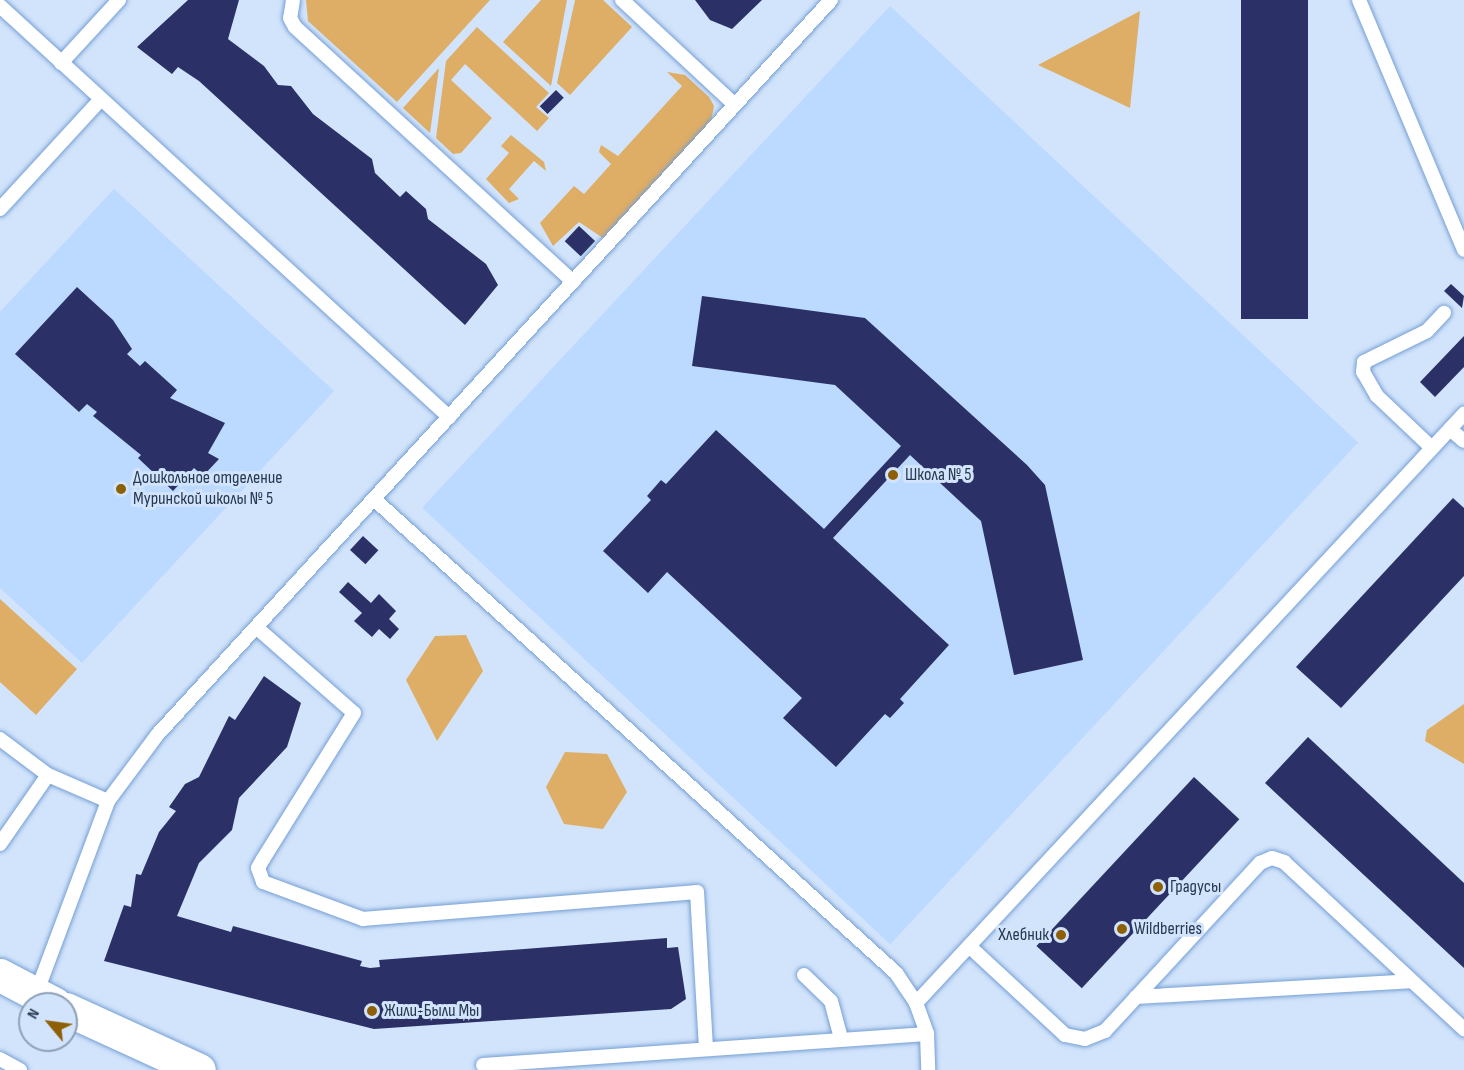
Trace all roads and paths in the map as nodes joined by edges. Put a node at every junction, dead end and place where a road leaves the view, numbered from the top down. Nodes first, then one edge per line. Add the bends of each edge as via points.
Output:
1 (118, 0) edge
2 (293, 0) edge
3 (622, 0) edge
4 (831, 0) edge
5 (1359, 0) edge
6 (0, 6) edge
7 (62, 63) junction
8 (101, 99) junction
9 (735, 105) junction
10 (0, 209) edge
11 (1464, 250) edge
12 (573, 282) junction
13 (1444, 313) dead end
14 (1464, 414) edge
15 (449, 417) junction
16 (1450, 429) junction
17 (1464, 441) edge
18 (1432, 448) junction
19 (374, 499) junction
20 (256, 627) junction
21 (0, 739) edge
22 (48, 775) junction
23 (108, 801) junction
24 (0, 844) edge
25 (969, 946) junction
26 (0, 975) edge
27 (804, 975) dead end
28 (1411, 981) junction
29 (33, 992) edge
30 (48, 992) edge
31 (1136, 997) junction
32 (916, 1003) junction
33 (78, 1016) edge
34 (1464, 1029) edge
35 (927, 1034) junction
36 (841, 1039) junction
37 (706, 1047) junction
38 (0, 1059) edge
39 (483, 1065) dead end
40 (186, 1068) edge
41 (20, 1070) edge
42 (928, 1070) edge

1 - 7 lane
2 - 12 lane via 290,18 295,27
3 - 9 lane
4 - 9 lane
5 - 11 lane
6 - 7 lane
7 - 8 lane
8 - 10 lane
8 - 15 lane
9 - 12 lane
12 - 15 lane
13 - 18 lane via 1427,331 1364,362 1363,372 1377,396
14 - 16 lane
15 - 19 lane
16 - 17 lane
16 - 18 lane
18 - 25 lane
19 - 20 lane
19 - 32 lane via 896,973
20 - 23 lane via 158,734
20 - 37 lane via 354,713 258,868 263,882 363,919 697,892
21 - 22 lane
22 - 23 lane
22 - 24 lane
23 - 30 lane
25 - 31 lane via 1065,1035 1085,1039 1105,1031
25 - 32 lane
26 - 29 street
27 - 36 lane via 831,1001
28 - 31 lane
28 - 31 lane via 1284,862 1272,858 1260,863
28 - 34 lane
32 - 35 lane
33 - 40 street
35 - 36 lane
35 - 42 lane
36 - 37 lane
37 - 39 lane
38 - 41 lane

